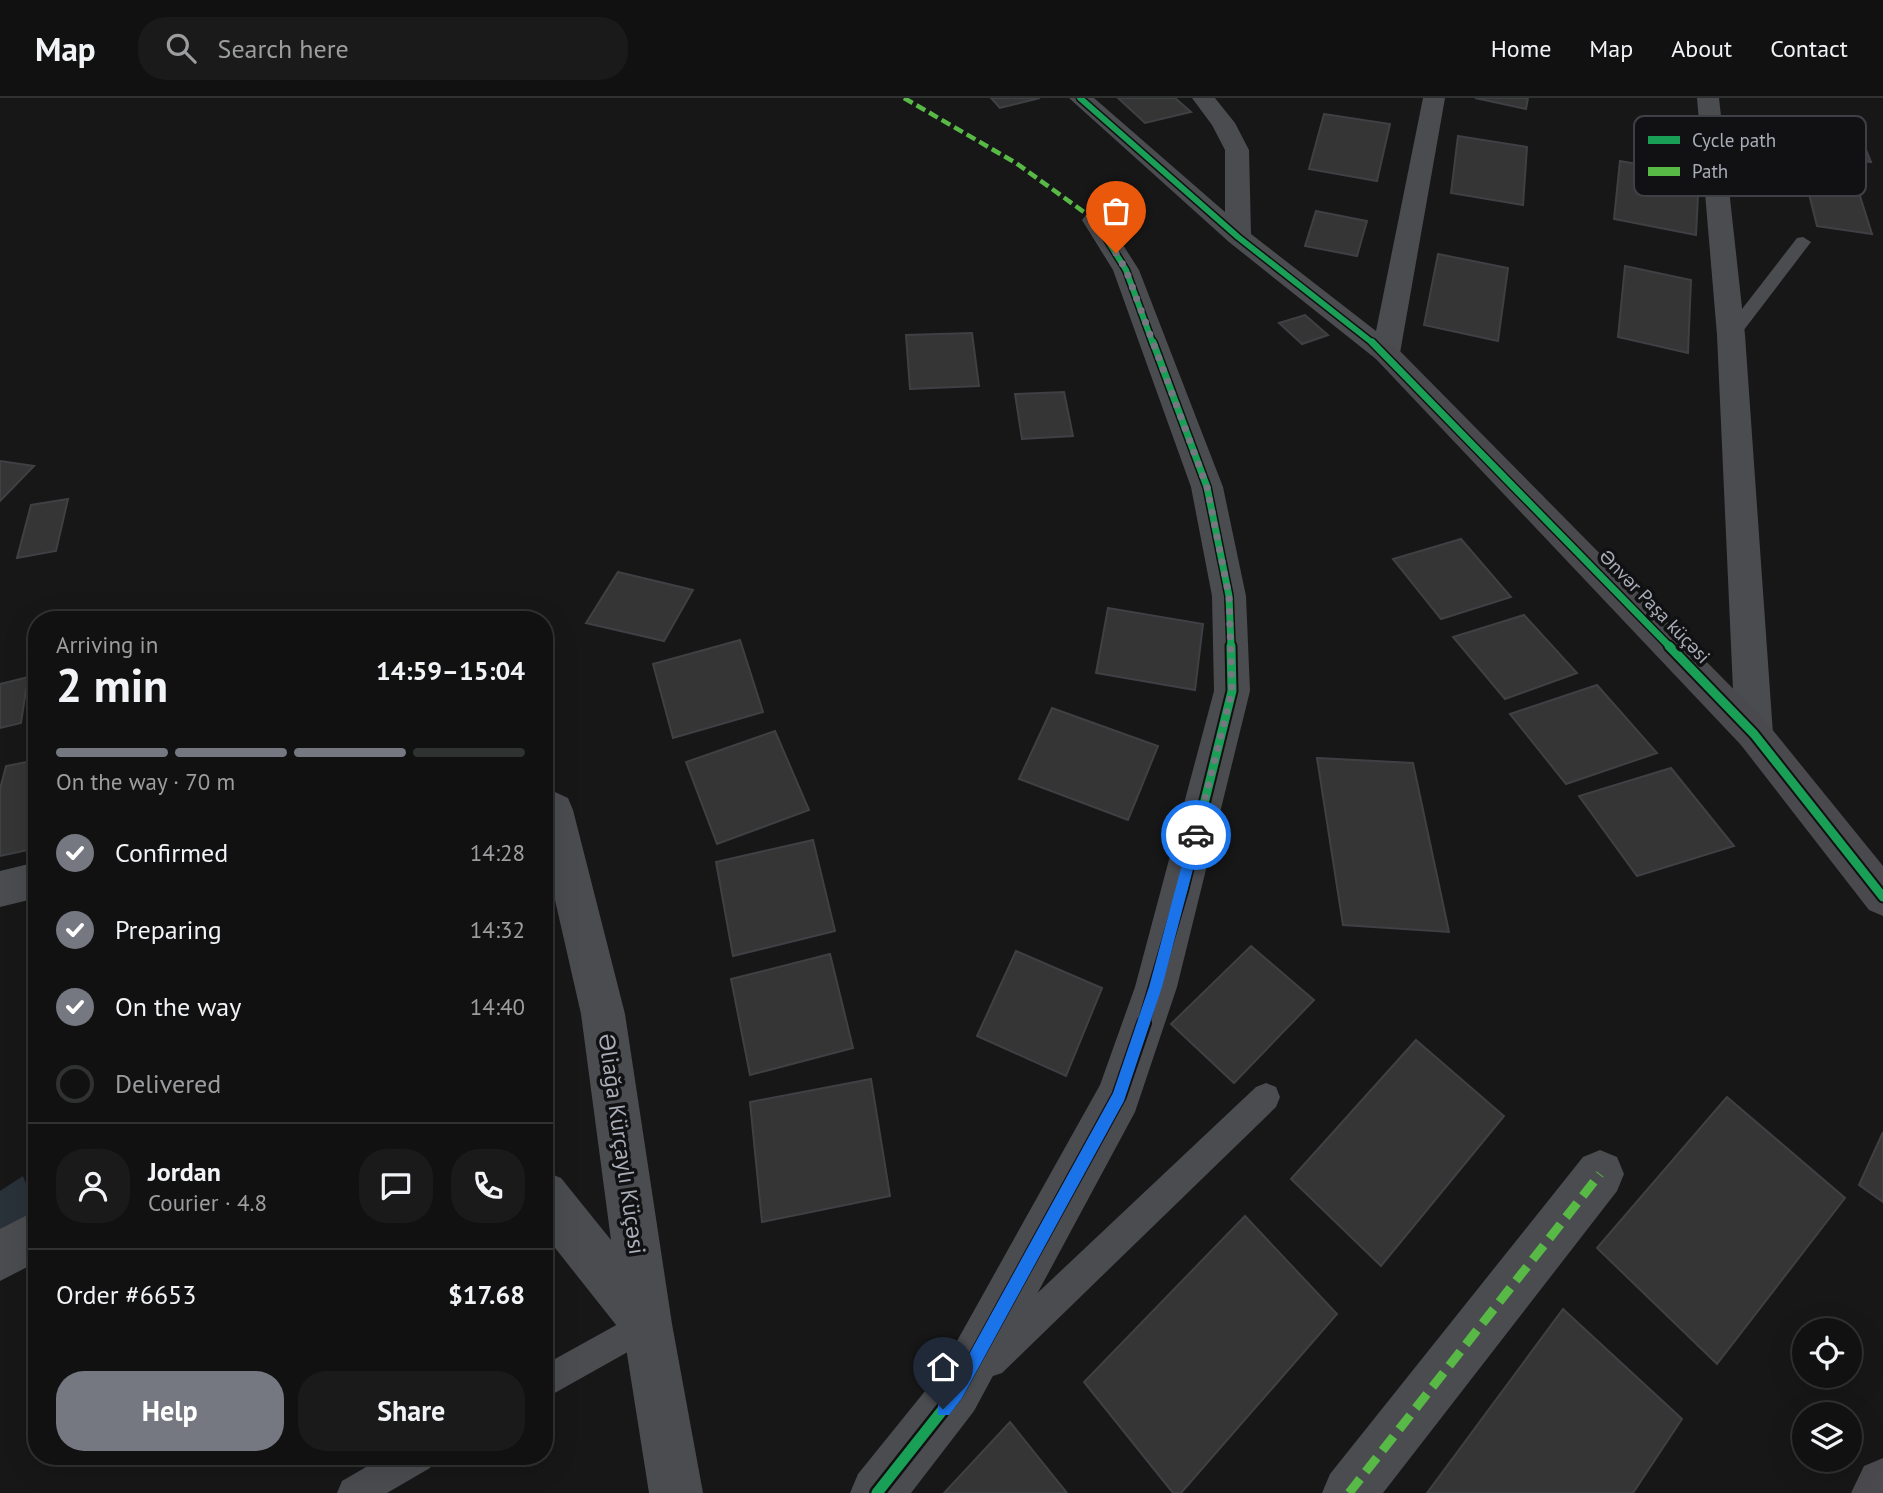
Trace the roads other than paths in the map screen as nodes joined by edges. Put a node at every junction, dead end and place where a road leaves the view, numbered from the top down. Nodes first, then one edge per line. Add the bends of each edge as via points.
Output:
1 (1080, 98) edge
2 (1203, 98) edge
3 (1434, 98) edge
4 (1708, 98) edge
5 (1710, 116) edge
6 (1718, 196) edge
7 (1095, 220) dead end
8 (1238, 237) junction
9 (1803, 242) dead end
10 (1731, 335) junction
11 (1386, 353) junction
12 (1754, 734) junction
13 (553, 809) edge
14 (28, 882) edge
15 (0, 889) edge
16 (1883, 897) edge
17 (1266, 1097) dead end
18 (1600, 1174) dead end
19 (553, 1206) edge
20 (28, 1240) edge
21 (0, 1257) edge
22 (647, 1324) junction
23 (553, 1378) edge
24 (956, 1393) junction
25 (402, 1465) edge
26 (1883, 1485) edge
27 (354, 1493) edge
28 (676, 1493) edge
29 (877, 1493) edge
30 (1349, 1493) edge
31 (1878, 1493) edge

1 - 8 street
2 - 8 street via 1237,150
3 - 11 street
4 - 5 street
6 - 10 street
7 - 24 street via 1126,270 1207,487 1229,596 1232,691 1180,902 1119,1096
8 - 11 street
9 - 10 lane
10 - 12 street
11 - 12 street, Ənvər Paşa küçəsi
12 - 16 street, Ənvər Paşa küçəsi
13 - 22 street, Əliağa Kürçaylı Küçəsi via 603,1014
14 - 15 street
17 - 24 lane
18 - 30 street
19 - 22 street
20 - 21 street
22 - 23 lane
22 - 28 street, Əliağa Kürçaylı Küçəsi
24 - 29 street
25 - 27 lane
26 - 31 street

